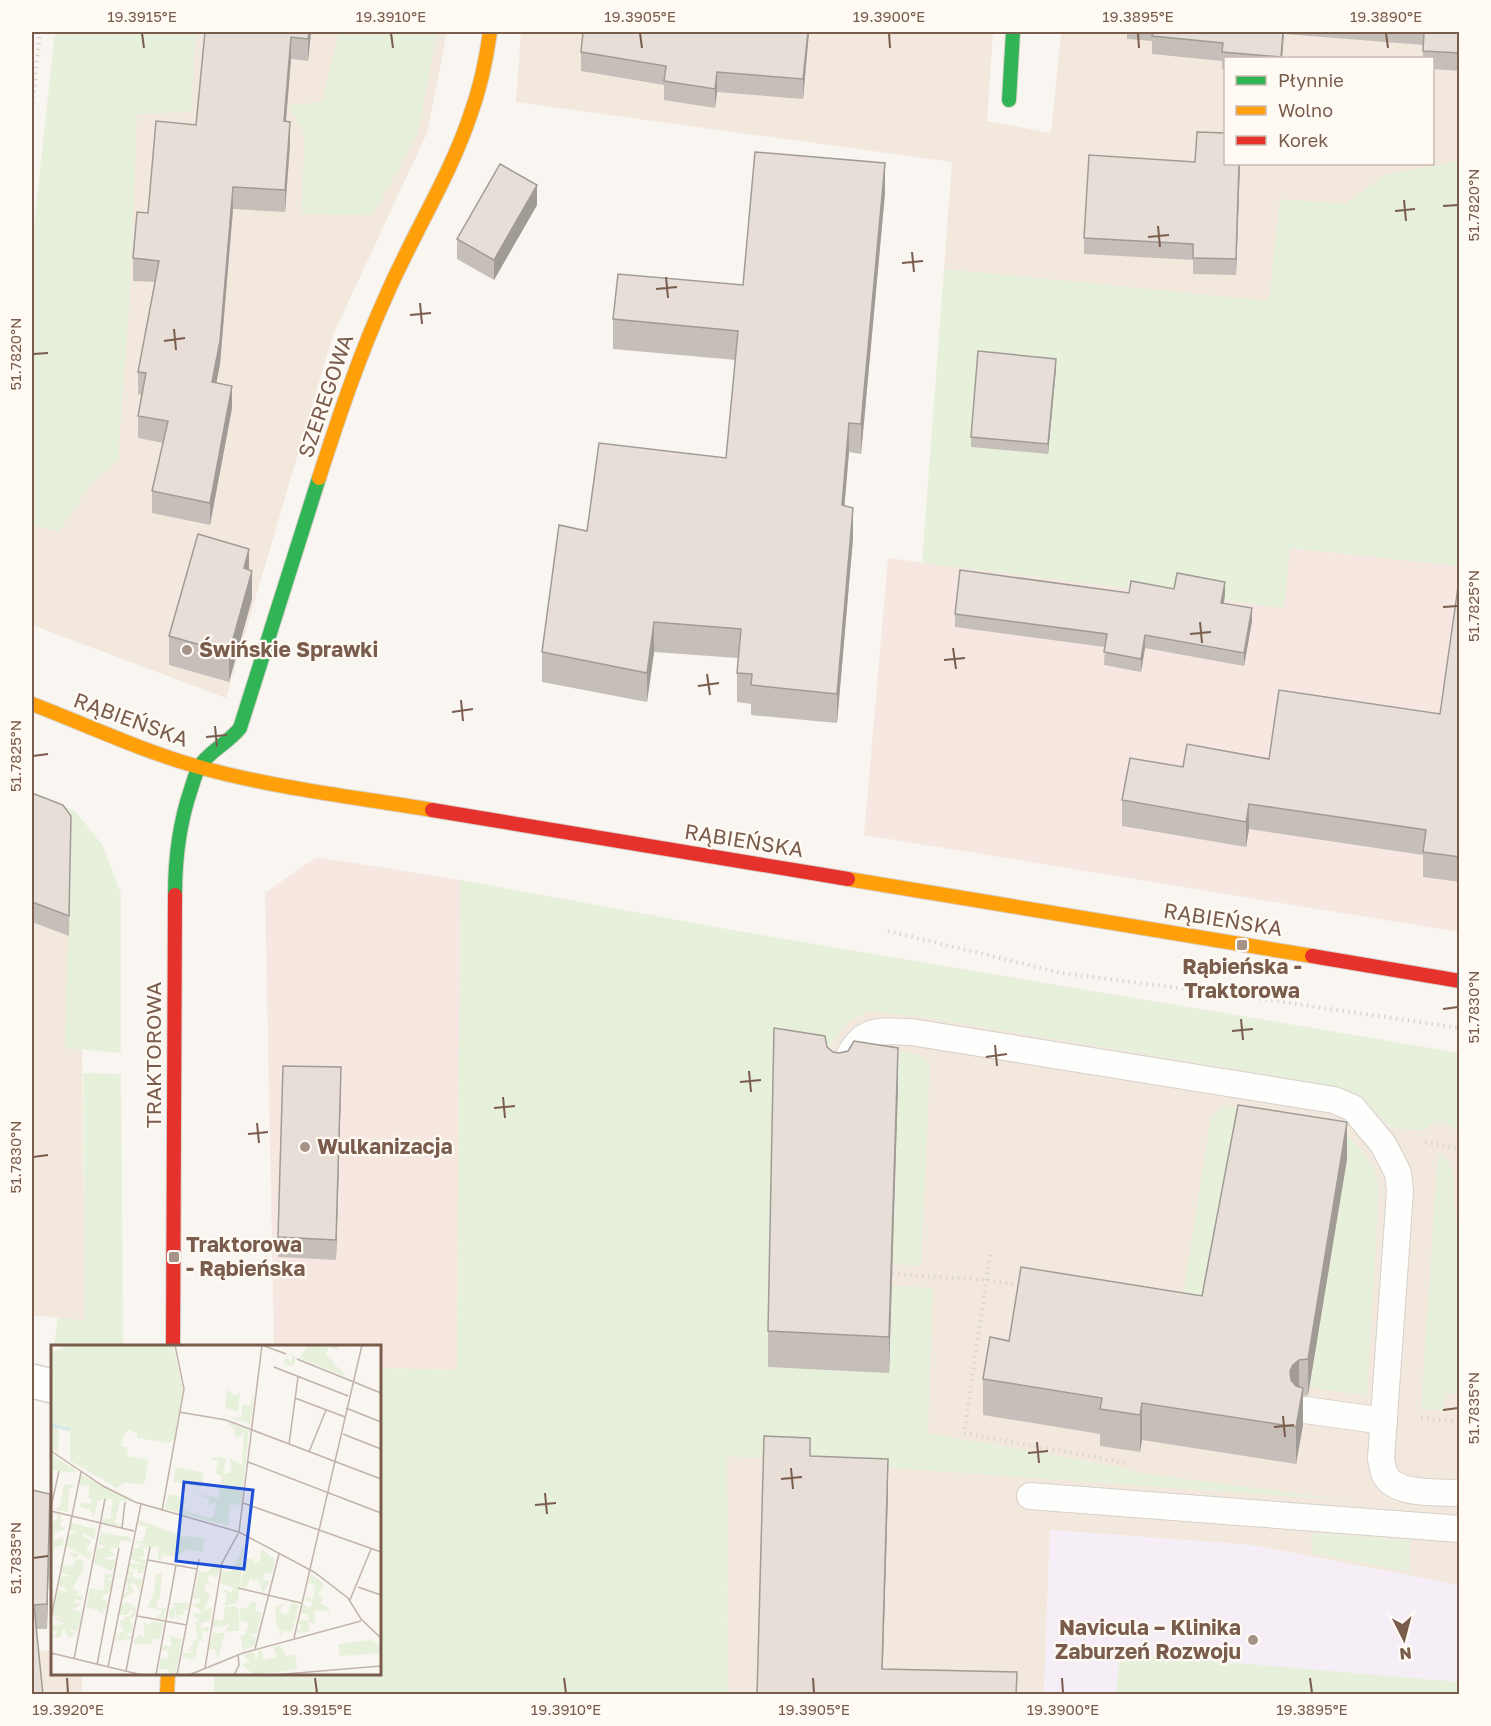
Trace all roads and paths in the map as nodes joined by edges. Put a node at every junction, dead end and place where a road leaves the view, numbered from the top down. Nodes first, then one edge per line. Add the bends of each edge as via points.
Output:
1 (40, 32) edge
2 (490, 32) edge
3 (1013, 32) edge
4 (1009, 100) dead end
5 (32, 111) edge
6 (32, 704) edge
7 (199, 767) junction
8 (883, 930) dead end
9 (1460, 981) edge
10 (1460, 1028) edge
11 (839, 1075) edge
12 (990, 1255) dead end
13 (892, 1274) edge
14 (986, 1280) junction
15 (1033, 1286) edge
16 (173, 1345) edge
17 (32, 1381) edge
18 (51, 1386) edge
19 (1305, 1410) edge
20 (1384, 1421) junction
21 (1129, 1464) dead end
22 (1460, 1493) edge
23 (1030, 1496) dead end
24 (1460, 1529) edge
25 (168, 1675) edge
26 (167, 1695) edge

1 - 5 path
2 - 7 street, SZEREGOWA via 470,117 366,343 240,728 233,739
3 - 4 street
6 - 7 street, RĄBIEŃSKA
7 - 9 street, RĄBIEŃSKA via 393,805
7 - 16 street, TRAKTOROWA via 178,834 175,863
8 - 10 path via 1061,973
11 - 20 lane via 860,1039 879,1030 911,1032 1334,1100 1353,1108 1383,1144 1398,1173 1400,1191
12 - 14 path
13 - 14 path
14 - 15 path
14 - 21 path via 964,1433
17 - 18 street
19 - 20 lane
20 - 22 lane via 1384,1474 1395,1486
23 - 24 lane
25 - 26 street

